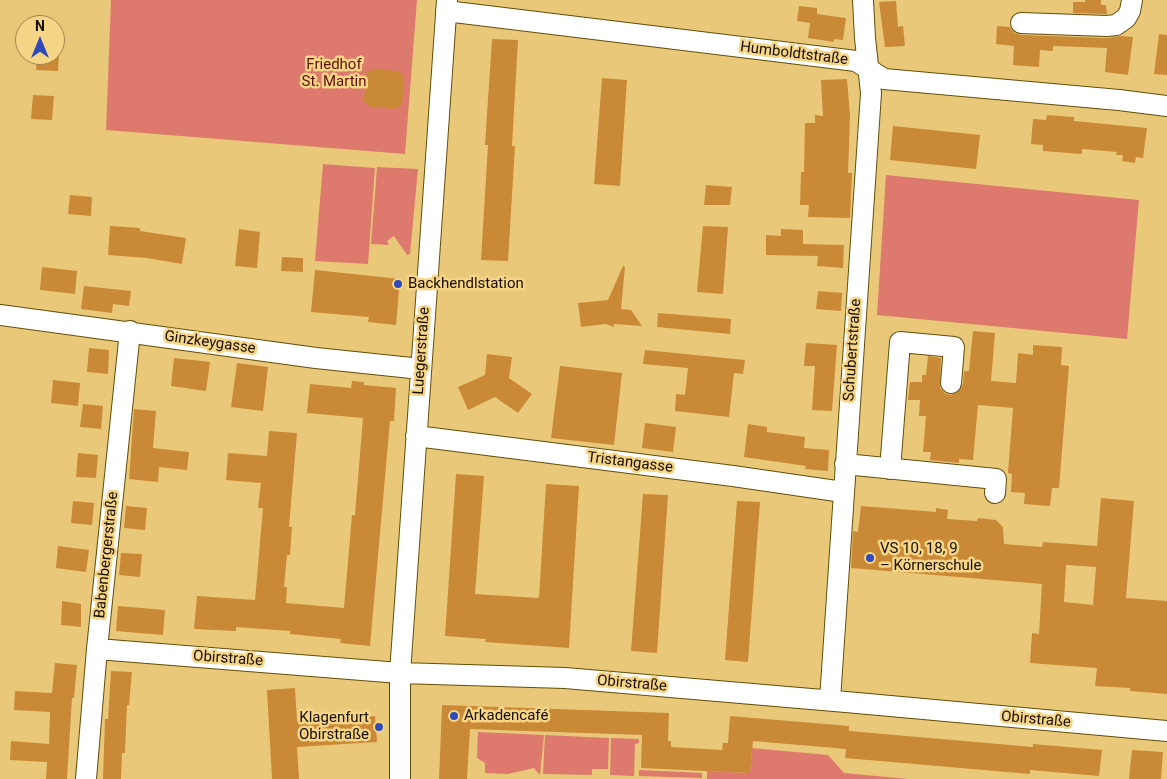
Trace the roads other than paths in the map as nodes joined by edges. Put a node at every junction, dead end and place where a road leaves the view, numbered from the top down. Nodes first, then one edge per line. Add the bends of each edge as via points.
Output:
1 (863, 0) edge
2 (1132, 0) edge
3 (447, 6) edge
4 (1021, 23) dead end
5 (869, 69) junction
6 (1167, 106) edge
7 (0, 314) edge
8 (130, 332) junction
9 (421, 369) junction
10 (952, 383) dead end
11 (416, 436) junction
12 (845, 464) junction
13 (890, 469) junction
14 (843, 492) junction
15 (995, 493) dead end
16 (97, 649) junction
17 (400, 673) junction
18 (830, 700) junction
19 (1167, 731) edge
20 (86, 779) edge
21 (400, 779) edge

1 - 5 street, Schubertstraße
2 - 4 street via 1126,18 1116,25
3 - 5 street, Humboldtstraße via 856,61
3 - 9 street, Luegerstraße
5 - 6 street, Humboldtstraße via 884,79
5 - 12 street, Schubertstraße via 871,93
7 - 8 street, Ginzkeygasse
8 - 9 street, Ginzkeygasse
8 - 16 street, Babenbergerstraße
9 - 11 street, Luegerstraße
10 - 13 street via 954,347 900,342
11 - 14 street, Tristangasse
11 - 17 street, Luegerstraße
12 - 13 street
12 - 14 street, Schubertstraße
13 - 15 street via 996,478
14 - 18 street, Schubertstraße
16 - 17 street, Obirstraße
16 - 20 street, Babenbergerstraße
17 - 18 street, Obirstraße via 565,678
17 - 21 street, Luegerstraße
18 - 19 street, Obirstraße

